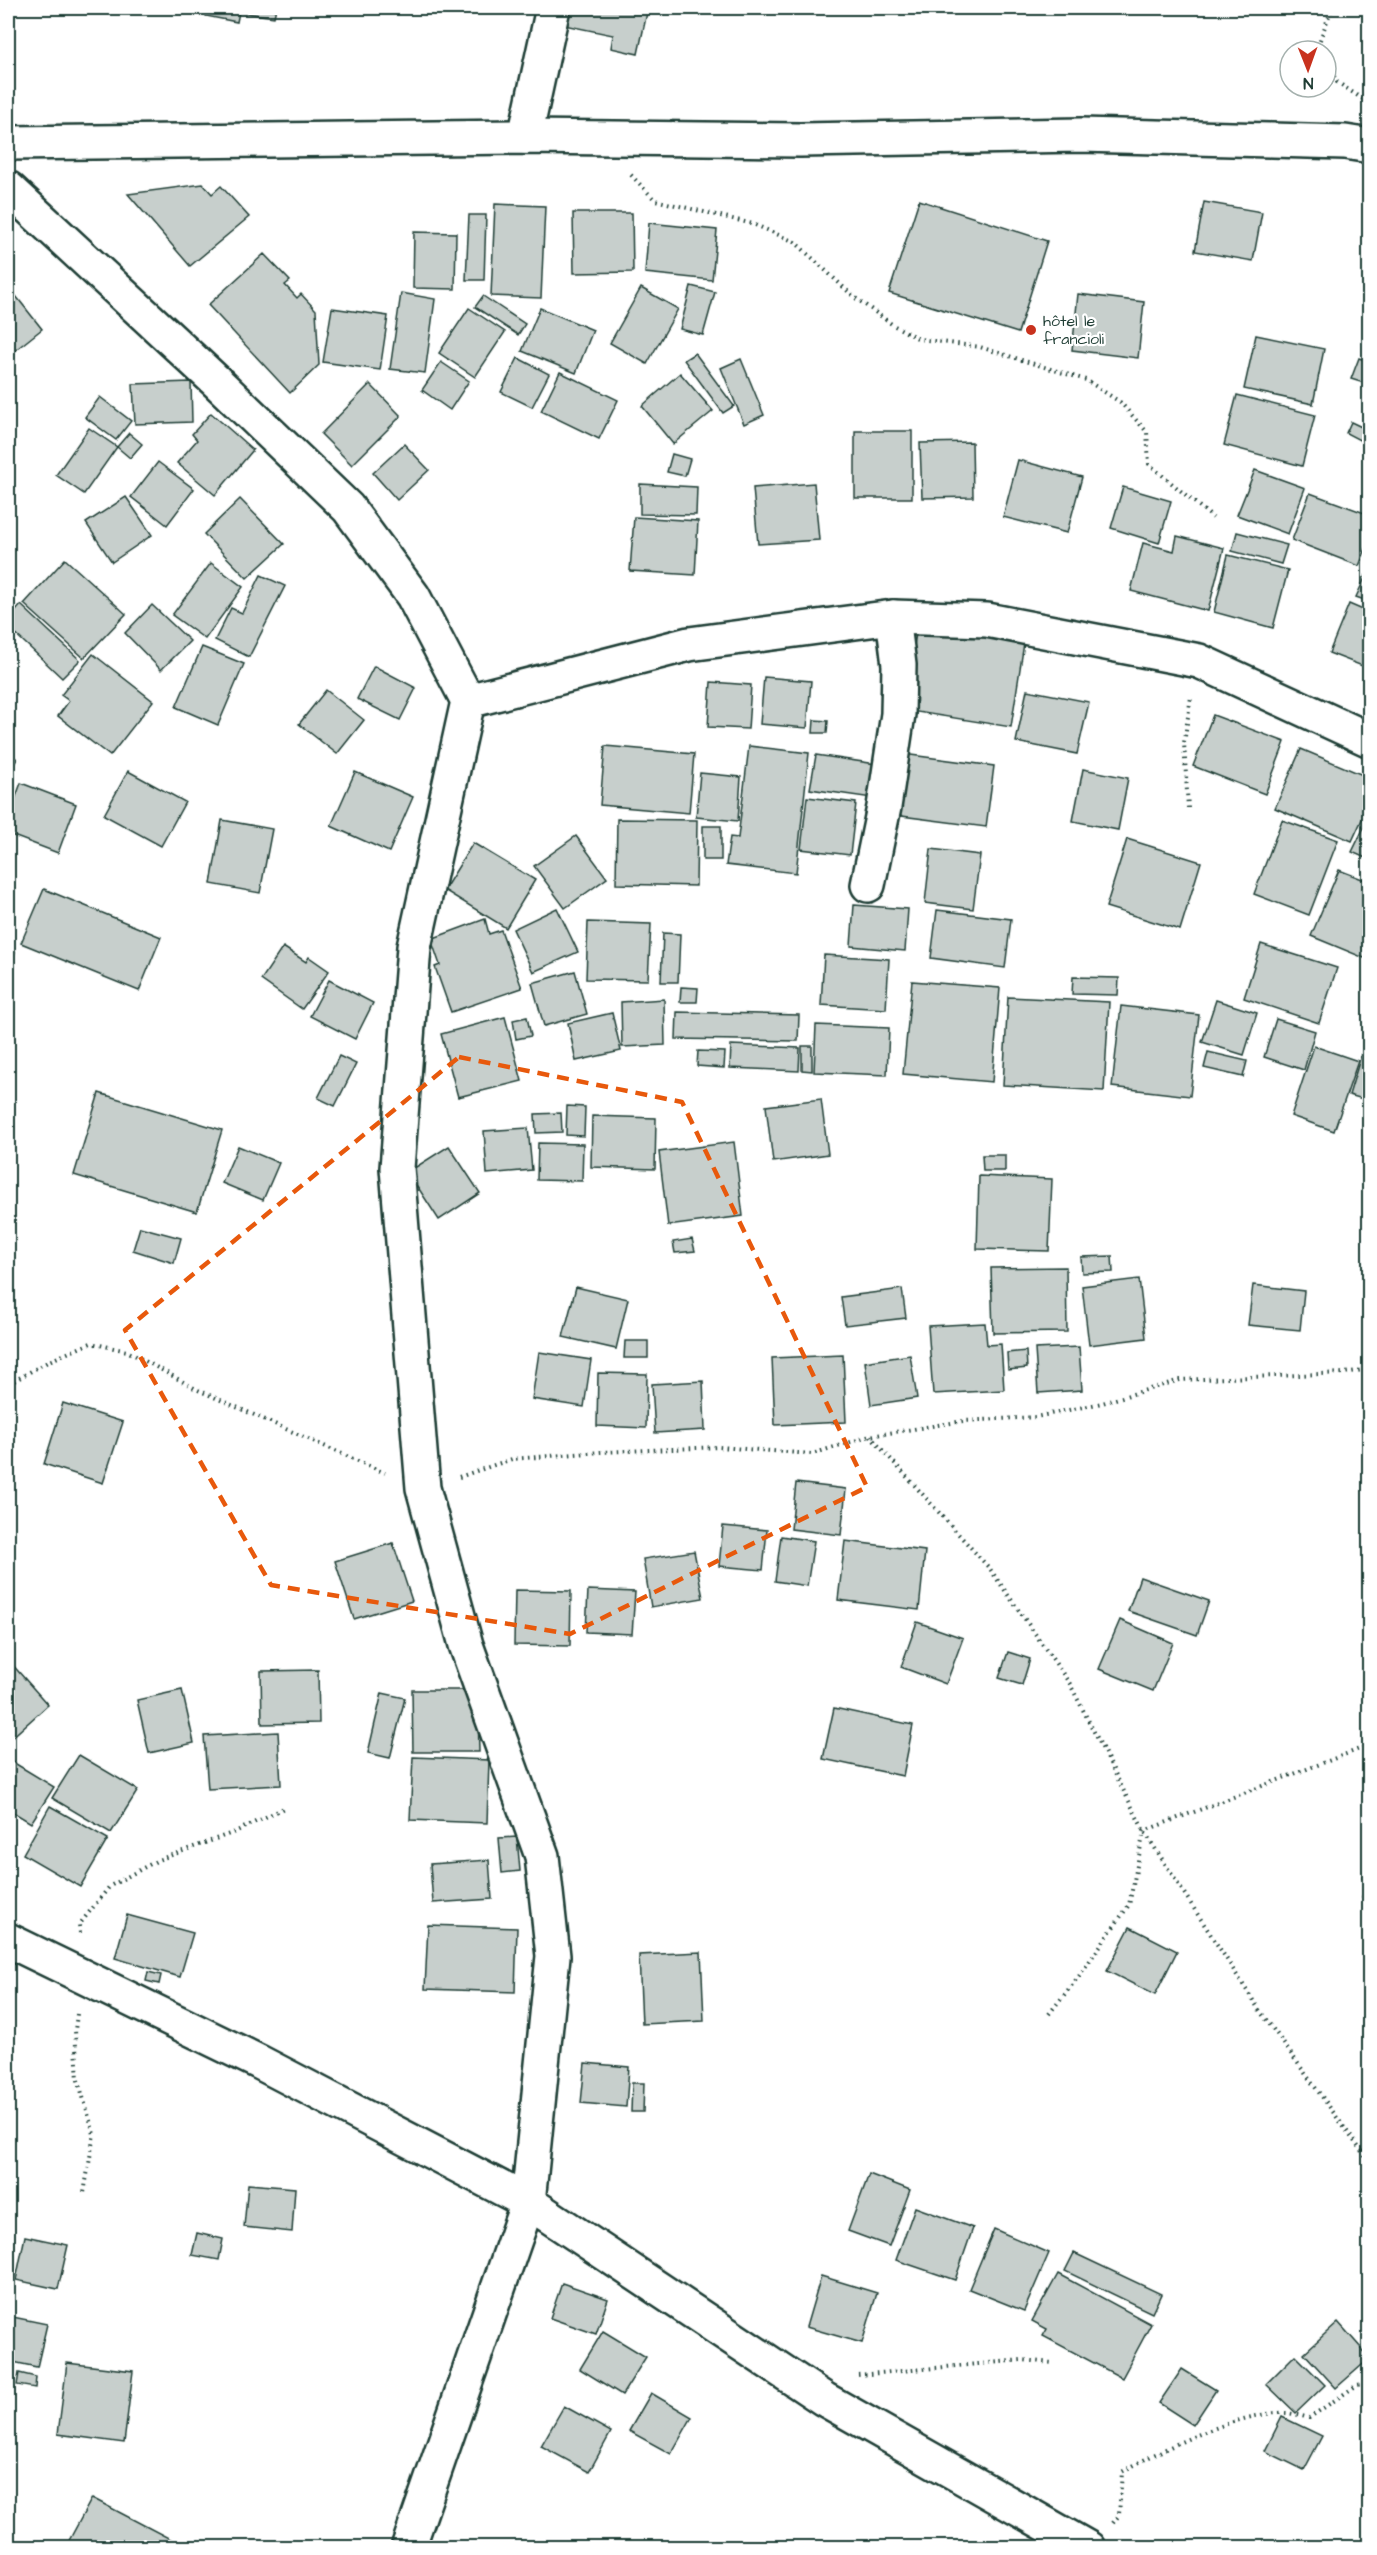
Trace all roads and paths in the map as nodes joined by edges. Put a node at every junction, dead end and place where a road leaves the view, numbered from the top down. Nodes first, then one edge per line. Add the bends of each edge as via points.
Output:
1 (554, 8) edge
2 (1332, 8) edge
3 (1320, 39) edge
4 (1338, 83) edge
5 (1370, 104) edge
6 (525, 137) junction
7 (8, 142) edge
8 (1370, 146) edge
9 (631, 174) dead end
10 (8, 188) edge
11 (1213, 518) dead end
12 (893, 617) junction
13 (1199, 661) junction
14 (468, 702) junction
15 (1370, 740) edge
16 (1188, 807) dead end
17 (868, 885) dead end
18 (1370, 1369) edge
19 (14, 1381) dead end
20 (870, 1436) junction
21 (423, 1488) junction
22 (1370, 1745) edge
23 (1144, 1831) junction
24 (8, 1940) edge
25 (1049, 2014) dead end
26 (1370, 2163) edge
27 (528, 2202) junction
28 (1053, 2363) dead end
29 (1370, 2383) edge
30 (824, 2399) junction
31 (1097, 2539) edge
32 (408, 2547) edge

1 - 6 street
2 - 3 path
4 - 5 path
6 - 7 street
6 - 8 street via 800,140 1081,135
9 - 11 path via 655,200 753,224 795,242 854,297 919,339 980,347 1086,380 1120,402 1147,432 1149,464
10 - 14 street via 348,508 413,596
12 - 13 street via 987,620
12 - 14 street via 689,644
12 - 17 street via 899,665 898,714
13 - 15 street
13 - 16 path via 1184,743
14 - 21 street via 414,947 397,1168
18 - 20 path via 1180,1380 1036,1418 963,1421
19 - 21 path via 91,1343 127,1351 198,1390
20 - 21 path via 812,1454 719,1447 512,1459
20 - 23 path via 990,1569 1070,1684
21 - 27 street via 466,1645 542,1856 553,1956
22 - 23 path
23 - 25 path via 1128,1905
23 - 26 path via 1260,2011
24 - 27 street via 258,2062
27 - 30 street
27 - 32 street
28 - 30 path via 1022,2360 851,2376
29 - 31 path via 1357,2385 1309,2418 1286,2413 1255,2416 1150,2455 1122,2472 1119,2515
30 - 31 street

